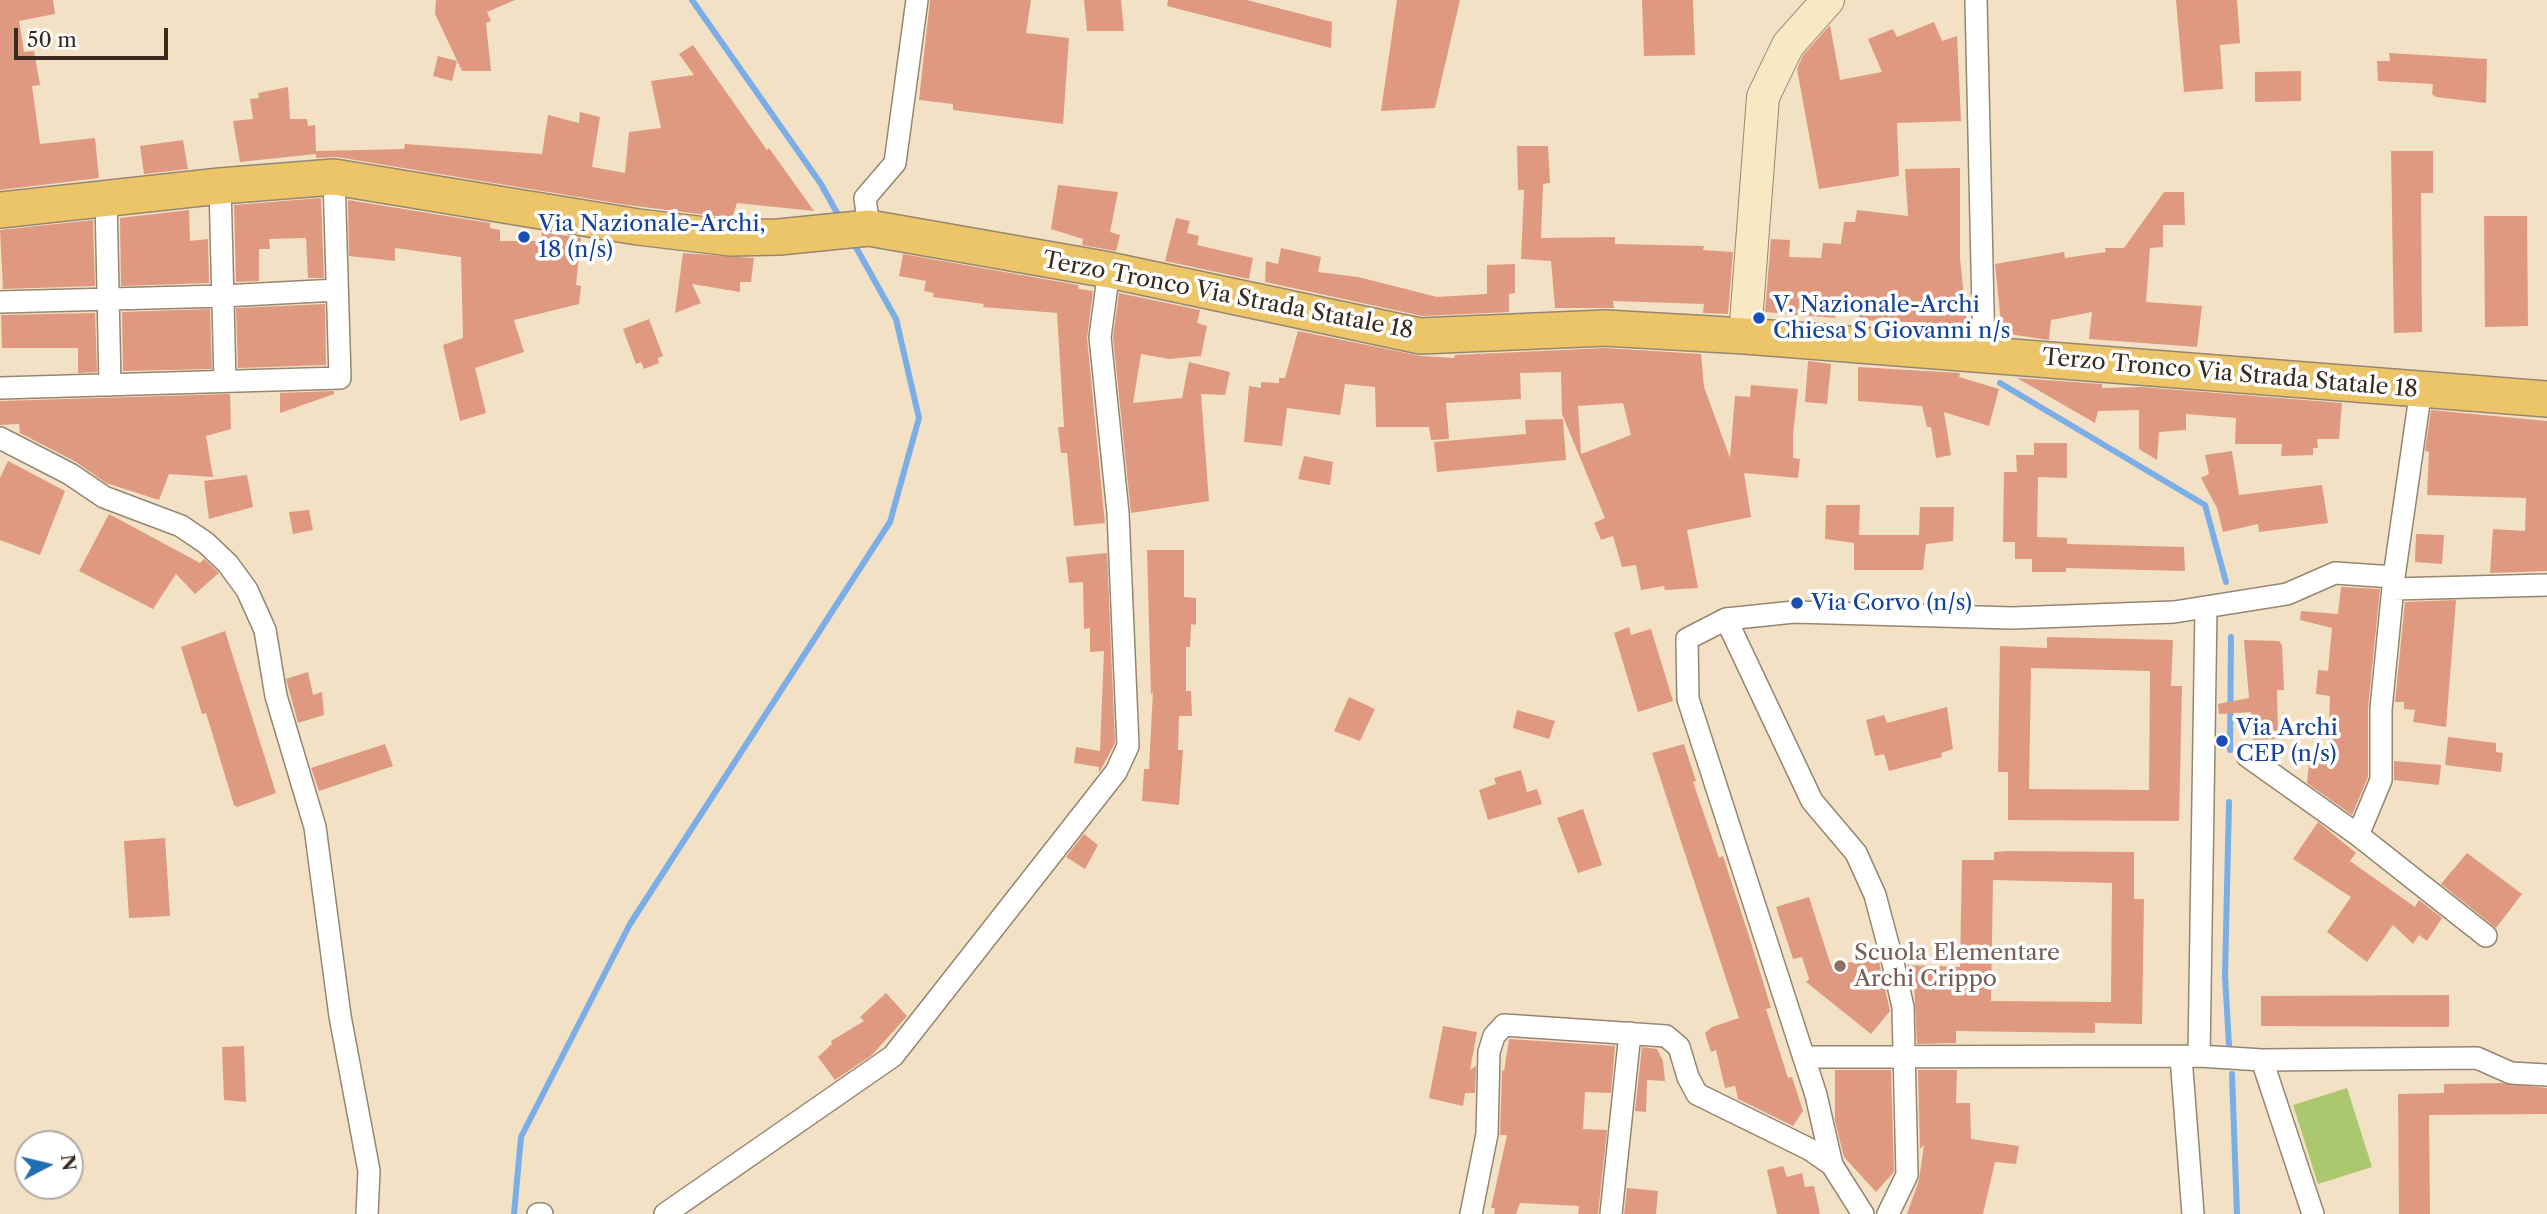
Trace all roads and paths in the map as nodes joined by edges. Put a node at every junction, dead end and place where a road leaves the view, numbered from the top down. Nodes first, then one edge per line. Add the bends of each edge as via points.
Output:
1 (917, 0) edge
2 (1828, 0) edge
3 (1976, 0) edge
4 (334, 177) junction
5 (220, 186) junction
6 (106, 200) junction
7 (0, 210) edge
8 (862, 227) junction
9 (1109, 271) junction
10 (337, 290) junction
11 (223, 296) junction
12 (108, 298) junction
13 (0, 302) edge
14 (1745, 336) junction
15 (1984, 355) junction
16 (225, 381) junction
17 (110, 385) junction
18 (0, 388) edge
19 (2421, 389) junction
20 (2547, 399) edge
21 (0, 438) edge
22 (2393, 583) junction
23 (2547, 585) edge
24 (2206, 607) junction
25 (1726, 619) junction
26 (2247, 756) dead end
27 (2358, 835) junction
28 (2486, 936) dead end
29 (1630, 1033) junction
30 (2190, 1056) junction
31 (1805, 1057) junction
32 (1905, 1057) junction
33 (2262, 1060) junction
34 (2547, 1075) edge
35 (1818, 1145) junction
36 (367, 1214) edge
37 (664, 1214) edge
38 (1471, 1214) edge
39 (1611, 1214) edge
40 (1863, 1214) edge
41 (1888, 1214) edge
42 (2193, 1214) edge
43 (2313, 1214) edge

1 - 8 street via 895,163 865,198
2 - 14 street via 1788,45 1763,97
3 - 15 street
4 - 5 main road, Terzo Tronco Via Strada Statale 18
4 - 8 main road, Terzo Tronco Via Strada Statale 18 via 731,238
4 - 10 street
5 - 6 main road, Terzo Tronco Via Strada Statale 18
5 - 11 street
6 - 7 main road, Terzo Tronco Via Strada Statale 18
6 - 12 street
8 - 9 main road, Terzo Tronco Via Strada Statale 18
9 - 14 main road, Terzo Tronco Via Strada Statale 18 via 1420,335 1605,328
9 - 37 street via 1100,337 1118,513 1128,746 1116,772 893,1056
10 - 11 street
10 - 16 street via 340,378
11 - 12 street
11 - 16 street
12 - 13 street
12 - 17 street
14 - 15 main road, Terzo Tronco Via Strada Statale 18
15 - 19 main road, Terzo Tronco Via Strada Statale 18
16 - 17 street
17 - 18 street
19 - 20 main road, Terzo Tronco Via Strada Statale 18
19 - 22 street
21 - 36 street via 104,497 181,526 228,564 247,590 265,630 276,696 315,827 341,1016 369,1171
22 - 23 street
22 - 24 street via 2335,573 2287,594
22 - 27 street via 2381,709 2381,780
24 - 25 street via 2012,618 1794,612
24 - 30 street
25 - 31 street via 1687,639 1688,699
25 - 32 street via 1812,801 1856,853 1875,895 1903,1007
26 - 27 street
27 - 28 street
29 - 35 street via 1667,1036 1679,1047 1697,1094
29 - 38 street via 1515,1023 1499,1030 1489,1052 1487,1134
29 - 39 street
30 - 32 street
30 - 33 street
30 - 42 street
31 - 32 street
31 - 35 street
32 - 41 street via 1908,1175
33 - 34 street via 2477,1058 2511,1073
33 - 43 street
35 - 40 street

